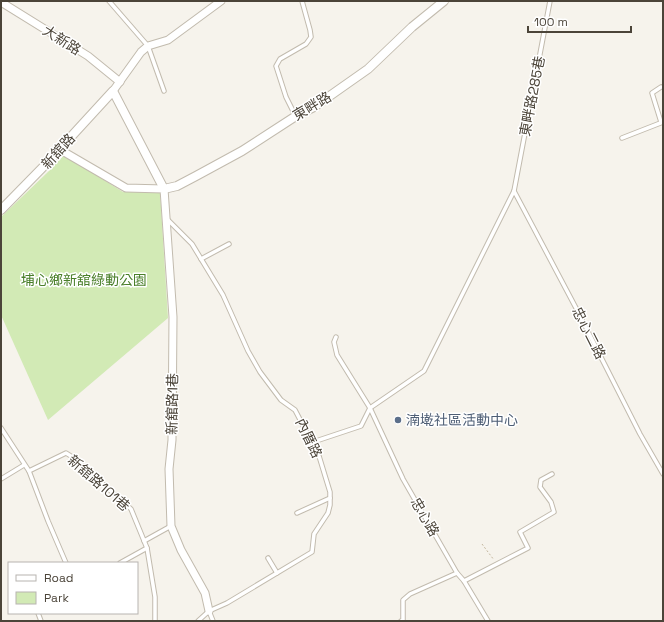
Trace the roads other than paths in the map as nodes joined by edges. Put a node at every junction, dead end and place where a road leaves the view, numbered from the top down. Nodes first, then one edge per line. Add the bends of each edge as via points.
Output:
1 (109, 1) edge
2 (221, 1) edge
3 (302, 1) edge
4 (444, 1) edge
5 (550, 1) edge
6 (1, 2) edge
7 (148, 46) junction
8 (120, 82) junction
9 (661, 87) dead end
10 (113, 91) junction
11 (164, 91) dead end
12 (296, 116) junction
13 (662, 122) edge
14 (622, 138) dead end
15 (59, 149) junction
16 (164, 189) junction
17 (514, 191) junction
18 (1, 210) edge
19 (166, 217) junction
20 (229, 244) dead end
21 (201, 259) junction
22 (336, 337) dead end
23 (370, 408) junction
24 (1, 428) edge
25 (312, 442) junction
26 (24, 465) junction
27 (29, 471) junction
28 (552, 474) dead end
29 (663, 474) edge
30 (1, 479) edge
31 (330, 498) junction
32 (296, 513) dead end
33 (172, 526) junction
34 (144, 541) junction
35 (147, 548) junction
36 (268, 558) dead end
37 (66, 562) edge
38 (122, 562) edge
39 (277, 573) junction
40 (457, 573) junction
41 (464, 581) junction
42 (209, 611) junction
43 (155, 621) edge
44 (198, 621) edge
45 (213, 621) edge
46 (400, 621) edge
47 (488, 621) edge

1 - 7 lane
2 - 7 street via 168,40
3 - 12 lane via 311,37 306,44 280,59 276,66 286,97
4 - 12 street, 東畔路 via 368,68 314,108
5 - 17 lane, 東畔路285巷
6 - 8 street, 大新路 via 88,56
7 - 8 street
7 - 11 lane
8 - 10 street
9 - 13 lane via 652,93
10 - 15 street, 新舘路
10 - 16 street
12 - 16 street, 東畔路 via 231,157 177,186
13 - 14 lane
15 - 16 street via 126,188
15 - 18 street, 新舘路
16 - 19 street, 新舘路1巷
17 - 23 lane, 東畔路285巷 via 424,371
17 - 29 lane, 忠心二路
19 - 21 lane, 內厝路 via 192,244
19 - 33 street, 新舘路1巷 via 173,317 172,440 169,469
20 - 21 lane
21 - 25 lane, 內厝路 via 223,295 260,372 280,400 295,410
22 - 23 lane, 忠心路 via 334,342 337,355
23 - 25 lane via 360,426
23 - 40 lane, 忠心路 via 403,479
24 - 26 lane
25 - 31 lane, 內厝路 via 326,478
26 - 27 lane
26 - 30 lane
27 - 34 lane, 新舘路101巷 via 66,453 131,509
27 - 37 lane
28 - 41 lane via 541,480 540,486 551,502 554,512 520,532 528,548
31 - 32 lane
31 - 39 lane, 內厝路 via 328,513 314,534 312,552
33 - 34 lane
33 - 42 street, 新舘路1巷 via 181,550 206,593
34 - 35 lane, 新舘路101巷
35 - 38 lane
35 - 43 lane, 新舘路101巷 via 155,597
36 - 39 lane
39 - 42 lane, 內厝路
40 - 41 lane, 忠心路
40 - 46 lane via 410,594 403,600 403,620
41 - 47 lane, 忠心路
42 - 44 lane, 內厝路
42 - 45 lane

